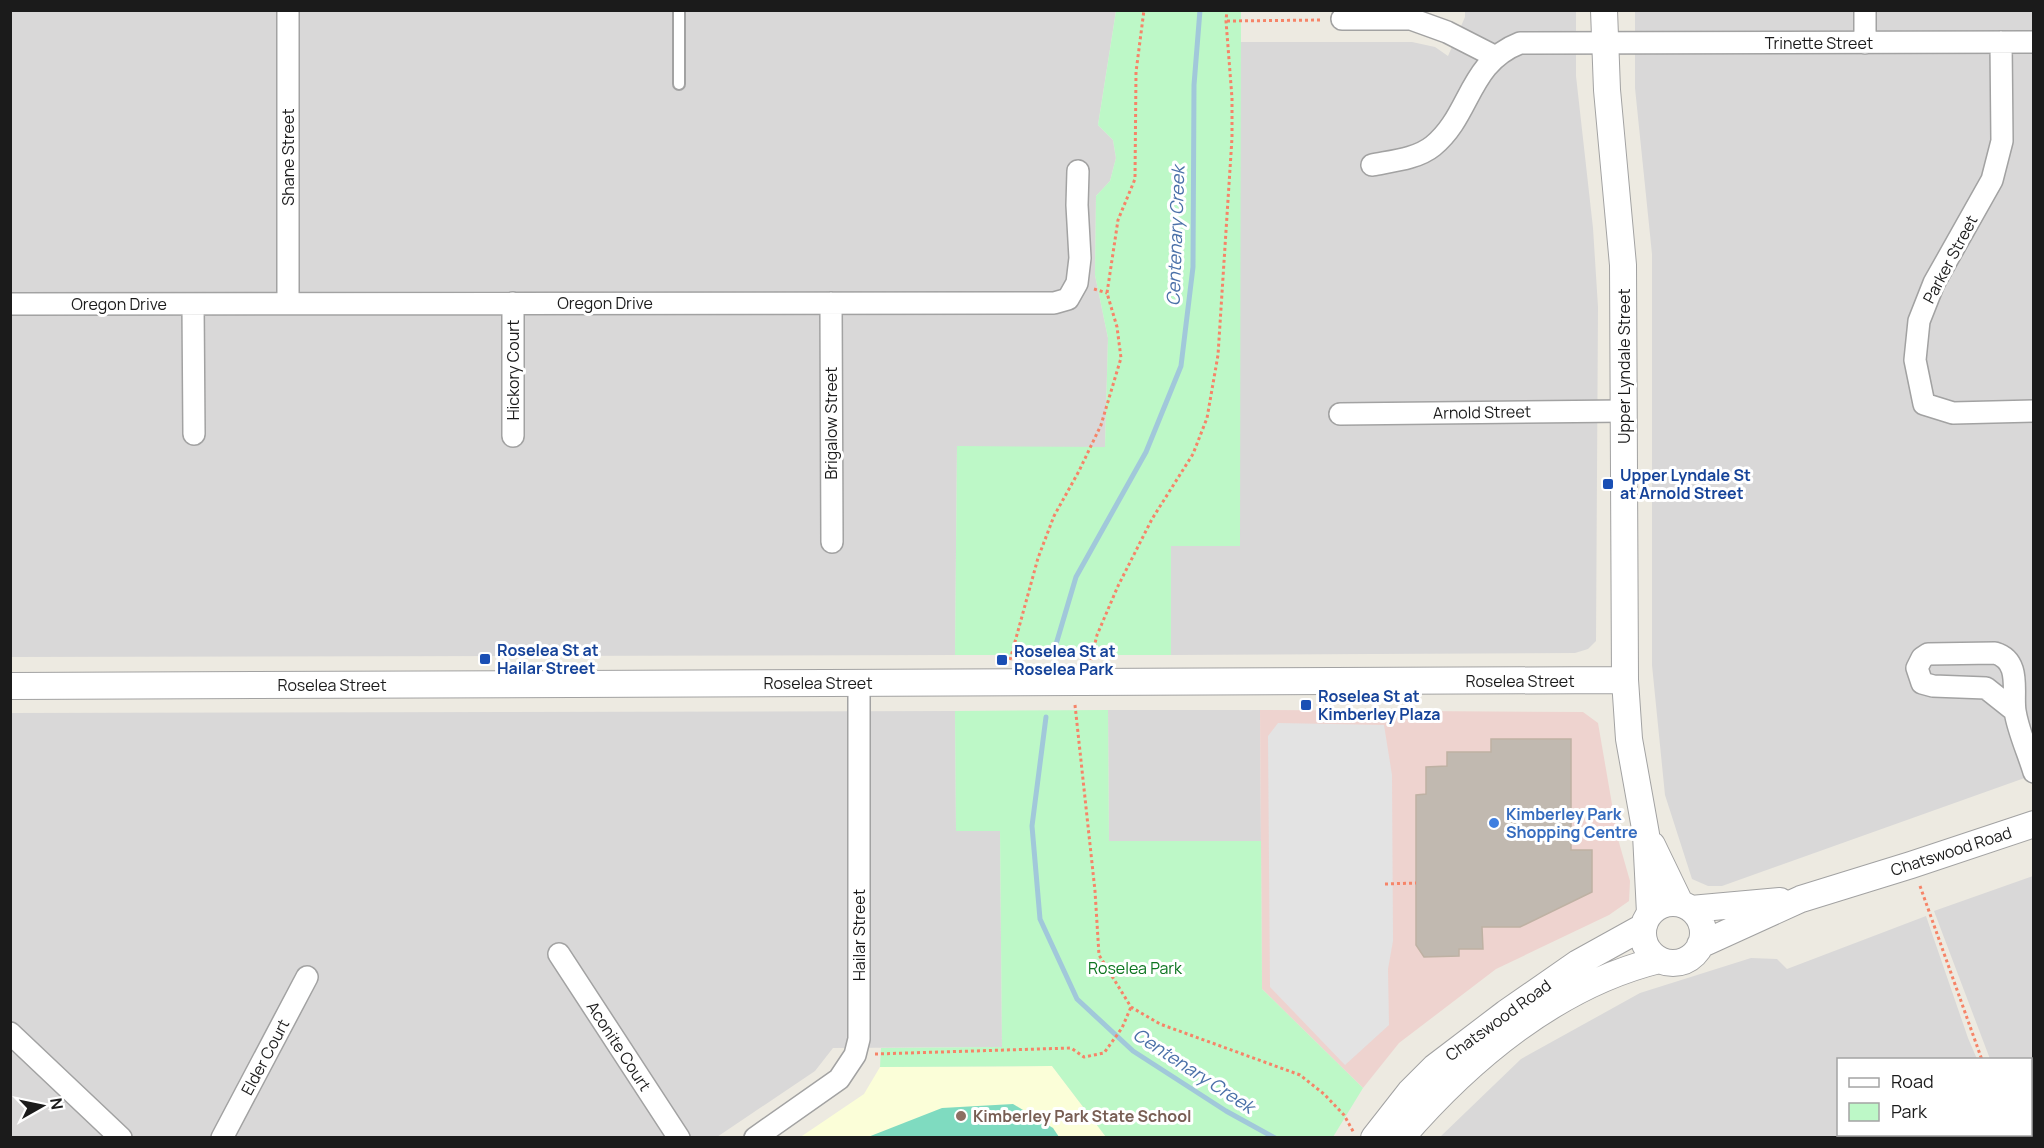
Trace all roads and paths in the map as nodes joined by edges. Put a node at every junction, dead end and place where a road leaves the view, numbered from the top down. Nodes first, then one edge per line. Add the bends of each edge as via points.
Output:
1 (288, 10) edge
2 (679, 10) edge
3 (1144, 10) edge
4 (1227, 10) edge
5 (1604, 10) edge
6 (1865, 10) edge
7 (1342, 19) joint
8 (1226, 21) junction
9 (1604, 42) junction
10 (2001, 42) junction
11 (2034, 42) edge
12 (1865, 43) junction
13 (1496, 57) junction
14 (679, 84) dead end
15 (1372, 165) dead end
16 (1078, 171) dead end
17 (288, 303) junction
18 (513, 303) junction
19 (831, 303) junction
20 (10, 304) edge
21 (193, 304) junction
22 (1625, 411) junction
23 (2034, 411) edge
24 (1340, 414) dead end
25 (194, 434) dead end
26 (513, 436) dead end
27 (832, 542) dead end
28 (1009, 665) dead end
29 (1090, 665) dead end
30 (1625, 680) junction
31 (858, 683) junction
32 (10, 686) edge
33 (1075, 705) dead end
34 (2015, 711) junction
35 (2034, 771) edge
36 (2034, 824) edge
37 (1646, 834) junction
38 (1416, 883) dead end
39 (1385, 884) dead end
40 (1920, 885) dead end
41 (1800, 899) junction
42 (1685, 906) junction
43 (1646, 920) junction
44 (1700, 945) junction
45 (559, 954) dead end
46 (1659, 960) junction
47 (307, 977) dead end
48 (1131, 1006) junction
49 (10, 1033) edge
50 (855, 1055) junction
51 (1982, 1058) edge
52 (1451, 1069) junction
53 (121, 1137) edge
54 (222, 1137) edge
55 (679, 1137) edge
56 (755, 1137) edge
57 (1356, 1137) edge
58 (1374, 1137) edge
59 (1401, 1137) edge

1 - 17 street, Shane Street
2 - 14 lane
3 - 28 path via 1136,72 1135,179 1119,220 1107,293 1121,358 1101,425 1054,516 1038,558
4 - 8 path
5 - 9 street, Upper Lyndale Street
6 - 12 street
7 - 8 path
7 - 13 street via 1411,20 1447,32
8 - 29 path via 1233,98 1232,138 1218,355 1207,418 1193,454 1152,519 1118,586 1097,635
9 - 12 street, Trinette Street
9 - 13 street, Trinette Street via 1520,43
9 - 22 street, Upper Lyndale Street via 1623,265
10 - 11 street, Trinette Street
10 - 12 street, Trinette Street
10 - 23 street, Parker Street via 2002,141 1992,180 1934,282 1919,321 1915,360 1924,404 1953,413
13 - 15 street via 1476,80 1454,124 1432,146 1410,157
16 - 19 street, Oregon Drive via 1080,258 1077,283 1068,298 1054,303
17 - 18 street, Oregon Drive
17 - 21 street, Oregon Drive
18 - 19 street, Oregon Drive
18 - 26 street, Hickory Court
19 - 27 street, Brigalow Street
20 - 21 street, Oregon Drive
21 - 25 street
22 - 24 street, Arnold Street
22 - 30 street, Upper Lyndale Street
30 - 31 street, Roselea Street
30 - 37 street, Upper Lyndale Street via 1629,739
31 - 32 street, Roselea Street
31 - 50 street, Hailar Street
33 - 48 path via 1099,955
34 - 34 street via 1986,688 1922,683 1917,668 1922,658 1928,654 2001,654 2016,682
34 - 35 street
36 - 41 street, Chatswood Road
37 - 42 street, Upper Lyndale Street
37 - 43 street, Upper Lyndale Street
38 - 39 path
40 - 51 path
41 - 42 street, Chatswood Road
41 - 44 street, Chatswood Road
42 - 43 street via 1663,904
42 - 44 street via 1698,916 1702,926
43 - 46 street via 1643,937
43 - 52 street, Chatswood Road via 1578,963
44 - 46 street via 1687,959 1668,963
45 - 55 street, Aconite Court
46 - 52 street, Chatswood Road via 1620,971 1563,999
47 - 54 street, Elder Court
48 - 50 path via 1122,1028 1104,1053 1084,1057 1071,1048
48 - 57 path via 1160,1024 1300,1075 1344,1115
49 - 53 street
50 - 56 street, Hailar Street via 839,1079
52 - 58 street, Chatswood Road via 1410,1092
52 - 59 street, Chatswood Road via 1433,1101

